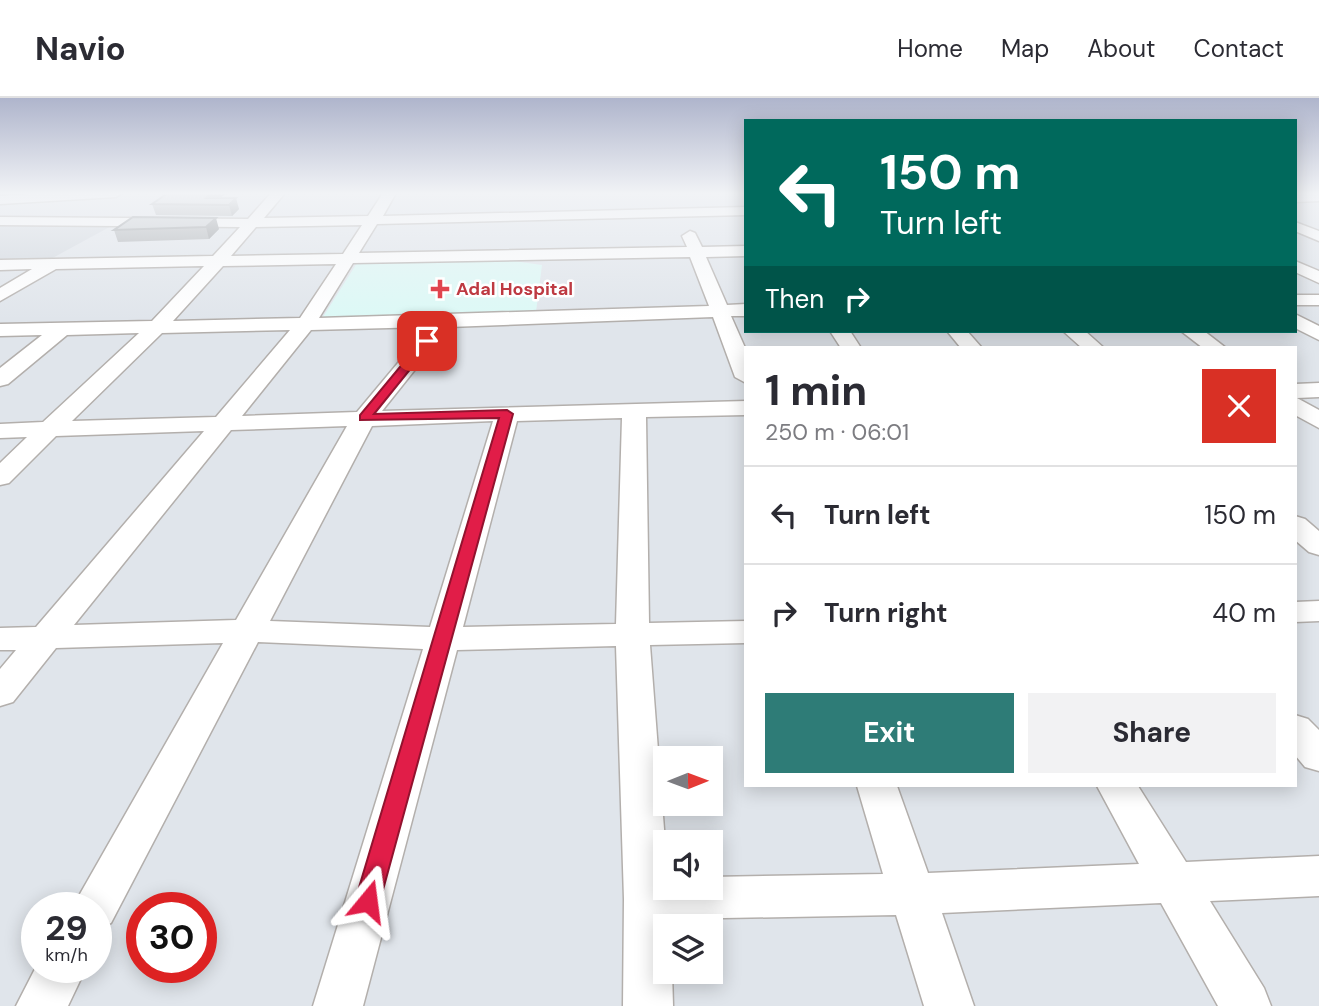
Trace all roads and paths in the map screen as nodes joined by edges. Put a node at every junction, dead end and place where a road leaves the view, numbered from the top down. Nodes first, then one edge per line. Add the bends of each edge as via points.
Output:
1 (106, 235) edge
2 (242, 235) edge
3 (365, 235) edge
4 (470, 235) edge
5 (591, 235) edge
6 (690, 235) edge
7 (1297, 237) edge
8 (1319, 237) edge
9 (696, 251) junction
10 (744, 251) edge
11 (349, 259) junction
12 (218, 261) junction
13 (0, 265) edge
14 (52, 265) junction
15 (1297, 266) edge
16 (1319, 266) edge
17 (1297, 267) edge
18 (1319, 278) edge
19 (0, 296) edge
20 (1297, 300) edge
21 (1319, 300) edge
22 (744, 310) edge
23 (718, 311) junction
24 (443, 321) junction
25 (1297, 321) edge
26 (305, 325) junction
27 (156, 328) junction
28 (62, 329) junction
29 (0, 330) edge
30 (1075, 333) edge
31 (1194, 333) edge
32 (1319, 334) edge
33 (1092, 346) edge
34 (1213, 346) edge
35 (744, 372) edge
36 (0, 379) edge
37 (1319, 390) edge
38 (1297, 391) edge
39 (1297, 405) edge
40 (744, 408) edge
41 (634, 412) junction
42 (507, 414) junction
43 (364, 418) junction
44 (1319, 421) edge
45 (227, 422) junction
46 (50, 430) junction
47 (0, 431) edge
48 (0, 477) edge
49 (1297, 527) edge
50 (1319, 547) edge
51 (1297, 611) edge
52 (1319, 611) edge
53 (248, 631) junction
54 (744, 632) edge
55 (632, 635) junction
56 (46, 638) junction
57 (0, 639) edge
58 (443, 639) junction
59 (0, 693) edge
60 (1297, 731) edge
61 (1319, 756) edge
62 (877, 787) edge
63 (1118, 787) edge
64 (1319, 876) edge
65 (1173, 881) junction
66 (104, 892) edge
67 (912, 894) junction
68 (647, 899) junction
69 (54, 983) edge
70 (41, 1006) edge
71 (338, 1006) edge
72 (648, 1006) edge
73 (948, 1006) edge
74 (1246, 1006) edge

1 - 14 street
2 - 12 street
3 - 11 street
4 - 11 street
5 - 9 street
6 - 9 street
7 - 8 street
9 - 10 street
9 - 23 street
11 - 12 street
11 - 26 street
12 - 14 street
12 - 27 street
13 - 14 street
14 - 19 street
15 - 16 street
17 - 18 street
20 - 21 street
22 - 23 street
23 - 24 street
23 - 35 street
24 - 26 street
24 - 43 street
25 - 32 street
26 - 27 street
26 - 45 street
27 - 28 street
27 - 46 street
28 - 29 street
28 - 36 street
30 - 33 street
31 - 34 street
37 - 38 street
39 - 44 street
40 - 41 street
41 - 42 street
41 - 55 street
42 - 43 street
42 - 58 street
43 - 45 street
43 - 53 street
45 - 46 street
45 - 56 street
46 - 47 street
46 - 48 street
49 - 50 street
51 - 52 street
53 - 56 street
53 - 58 street
53 - 66 street
54 - 55 street
55 - 58 street
55 - 68 street
56 - 57 street
56 - 59 street
58 - 71 street
60 - 61 street
62 - 67 street
63 - 65 street
64 - 65 street
65 - 67 street
65 - 74 street
67 - 68 street
67 - 73 street
68 - 72 street
69 - 70 street

